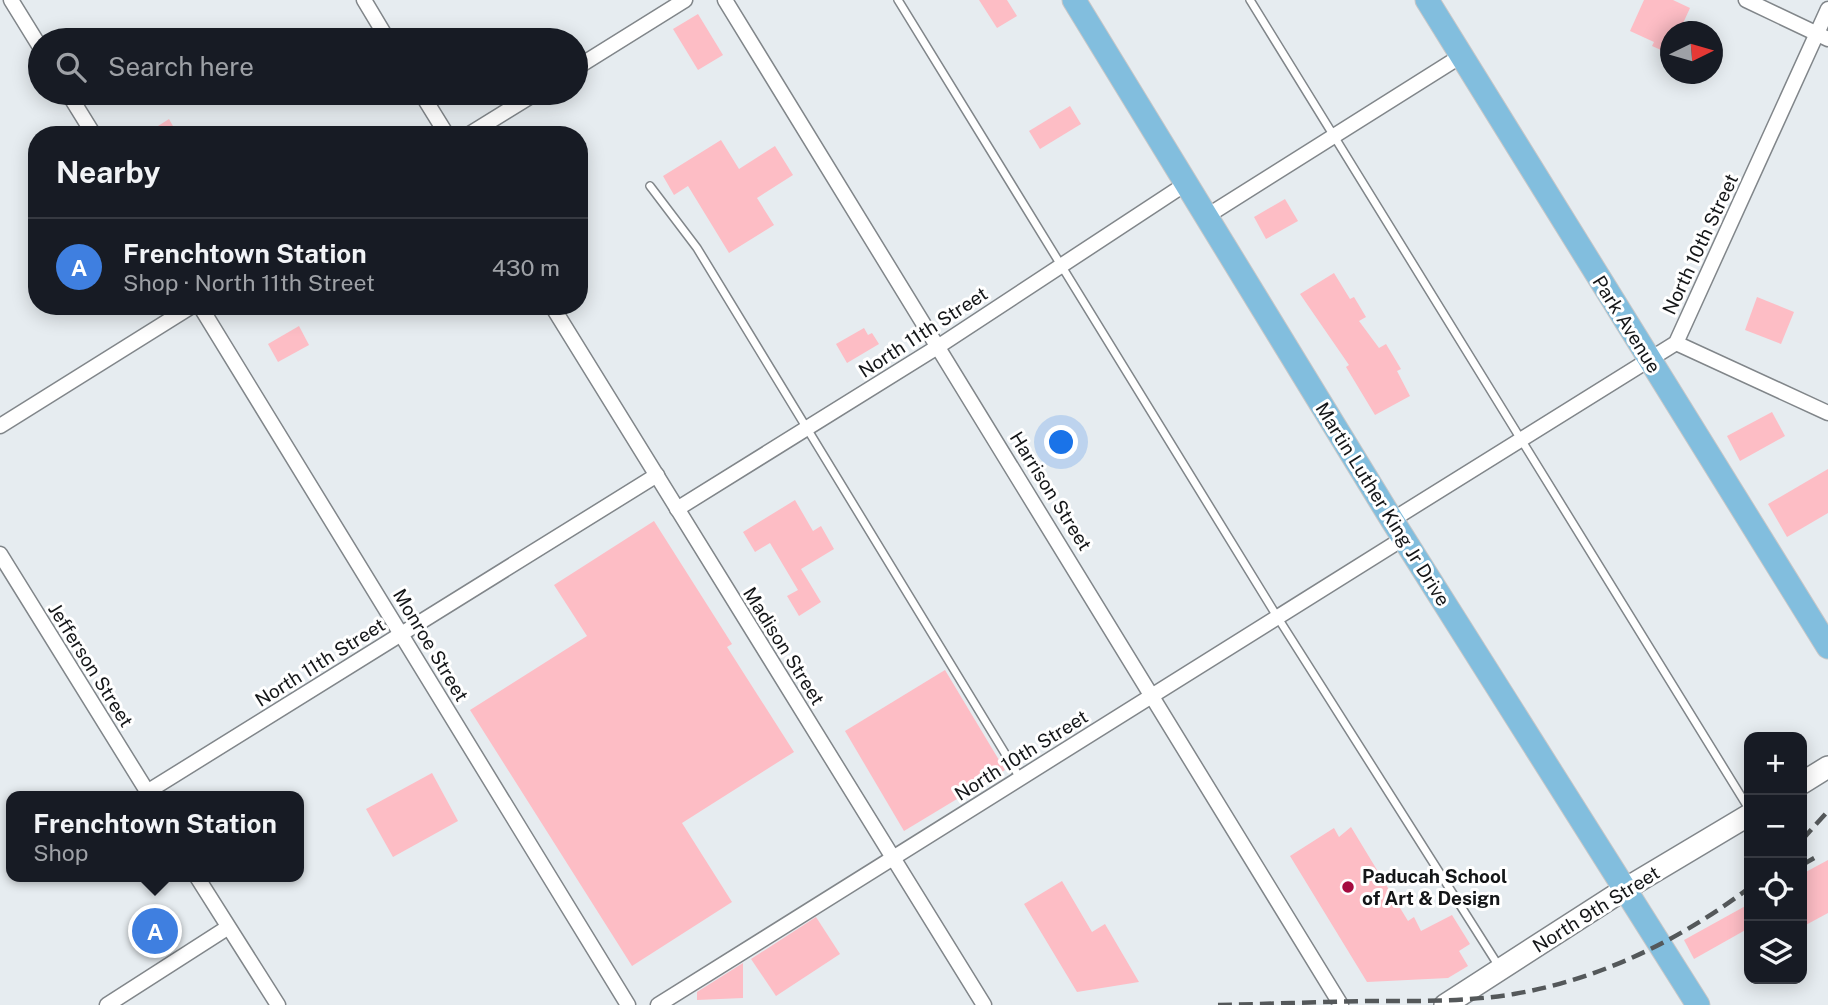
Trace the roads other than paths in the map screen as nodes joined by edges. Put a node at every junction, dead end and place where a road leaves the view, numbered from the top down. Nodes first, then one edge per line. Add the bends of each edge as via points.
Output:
1 (11, 0) edge
2 (364, 0) edge
3 (685, 0) edge
4 (725, 0) edge
5 (898, 0) edge
6 (1073, 0) edge
7 (1250, 0) edge
8 (1427, 0) edge
9 (1746, 0) edge
10 (1828, 9) edge
11 (28, 28) edge
12 (381, 28) edge
13 (1823, 37) edge
14 (1461, 56) junction
15 (588, 61) edge
16 (75, 105) edge
17 (428, 105) edge
18 (517, 105) edge
19 (88, 126) edge
20 (441, 126) edge
21 (483, 126) edge
22 (1334, 135) junction
23 (1187, 183) junction
24 (650, 186) dead end
25 (1207, 216) junction
26 (1061, 266) junction
27 (178, 315) edge
28 (206, 315) edge
29 (558, 315) edge
30 (1676, 343) junction
31 (939, 346) junction
32 (1650, 360) junction
33 (1828, 413) edge
34 (0, 426) edge
35 (808, 427) junction
36 (1523, 438) junction
37 (657, 475) junction
38 (677, 509) junction
39 (1398, 529) junction
40 (0, 554) edge
41 (1278, 618) junction
42 (402, 634) junction
43 (1828, 647) edge
44 (1154, 695) junction
45 (1828, 767) edge
46 (1020, 778) junction
47 (1807, 780) edge
48 (146, 791) edge
49 (153, 791) edge
50 (1744, 801) edge
51 (1744, 819) edge
52 (893, 858) junction
53 (200, 882) edge
54 (1625, 889) junction
55 (227, 929) junction
56 (1501, 970) junction
57 (107, 1005) edge
58 (278, 1005) edge
59 (628, 1005) edge
60 (658, 1005) edge
61 (984, 1005) edge
62 (1341, 1005) edge
63 (1445, 1005) edge
64 (1699, 1005) edge

1 - 11 street
2 - 12 street
3 - 15 street
4 - 31 street, Harrison Street
5 - 26 lane
6 - 23 main road, Martin Luther King Jr Drive
7 - 22 lane
8 - 14 main road, Park Avenue
9 - 13 street
10 - 13 street, North 10th Street
13 - 30 street, North 10th Street
14 - 22 street
14 - 32 main road, Park Avenue
16 - 19 street
17 - 20 street
18 - 21 street
22 - 25 street
22 - 36 lane
23 - 25 main road, Martin Luther King Jr Drive
23 - 26 street, North 11th Street
24 - 35 lane via 697,248
25 - 39 main road, Martin Luther King Jr Drive
26 - 31 street, North 11th Street
26 - 41 lane
27 - 34 street
28 - 42 street, Monroe Street
29 - 37 street, Madison Street
30 - 32 street, North 10th Street
30 - 33 street
31 - 35 street, North 11th Street
31 - 44 street, Harrison Street
32 - 36 street, North 10th Street
32 - 43 main road, Park Avenue
35 - 38 street, North 11th Street
35 - 46 lane
36 - 39 street, North 10th Street
36 - 50 lane
37 - 38 street, Madison Street
37 - 42 street, North 11th Street
38 - 52 street, Madison Street
39 - 41 street, North 10th Street
39 - 54 main road, Martin Luther King Jr Drive
40 - 48 street, Jefferson Street
41 - 44 street, North 10th Street
41 - 56 lane
42 - 49 street, North 11th Street
42 - 59 street, Monroe Street
44 - 46 street, North 10th Street
44 - 62 street, Harrison Street
45 - 47 street
46 - 52 street, North 10th Street
51 - 54 street, North 9th Street
52 - 60 street, North 10th Street
52 - 61 street, Madison Street
53 - 55 street
54 - 56 street, North 9th Street
54 - 64 main road, Martin Luther King Jr Drive
55 - 57 street
55 - 58 street
56 - 63 street, North 9th Street

